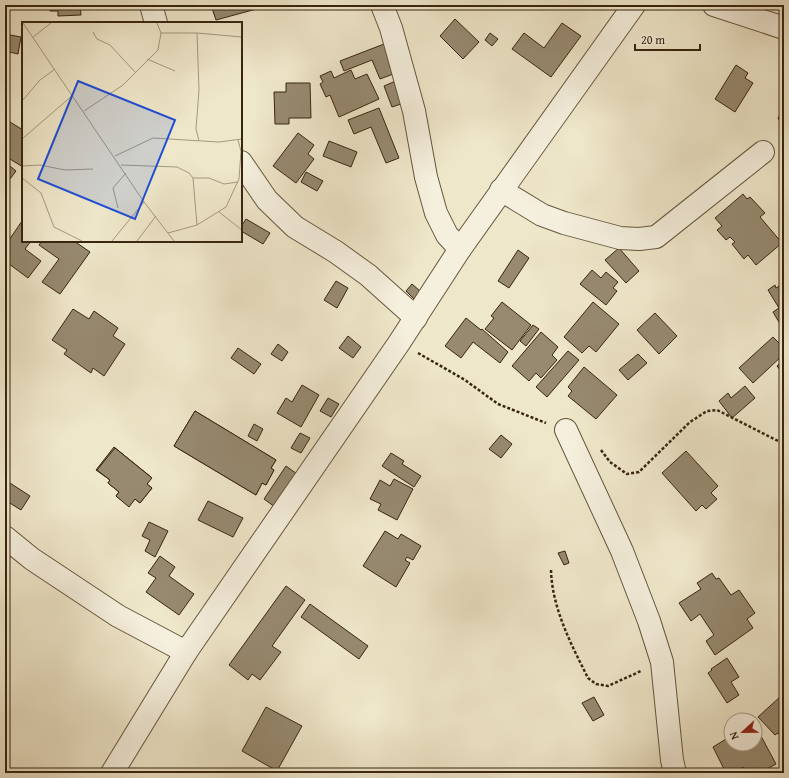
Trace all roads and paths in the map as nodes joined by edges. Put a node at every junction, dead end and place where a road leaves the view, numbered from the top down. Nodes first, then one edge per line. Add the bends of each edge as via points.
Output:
1 (151, 5) edge
2 (382, 5) edge
3 (634, 5) edge
4 (714, 5) edge
5 (156, 22) edge
6 (784, 28) edge
7 (763, 152) dead end
8 (242, 163) edge
9 (501, 190) junction
10 (460, 249) junction
11 (416, 318) junction
12 (400, 343) junction
13 (566, 430) joint
14 (784, 444) edge
15 (598, 446) dead end
16 (5, 537) edge
17 (551, 570) dead end
18 (186, 652) junction
19 (662, 662) junction
20 (112, 773) edge
21 (675, 773) edge

1 - 5 street
2 - 10 street via 414,112 426,177 436,213 448,236
3 - 9 street
4 - 6 street
7 - 9 street via 656,237 620,238 564,223 542,215
8 - 11 street via 267,200 295,227 368,275
9 - 10 street
10 - 11 street
11 - 12 street
12 - 13 path via 464,380 498,404
12 - 18 street
13 - 19 street via 622,551
14 - 15 path via 717,410 707,411 690,422 639,472 627,474 610,462
16 - 18 street via 32,559 118,616
17 - 19 path via 560,616 588,678 596,684 608,686
18 - 20 street
19 - 21 street

